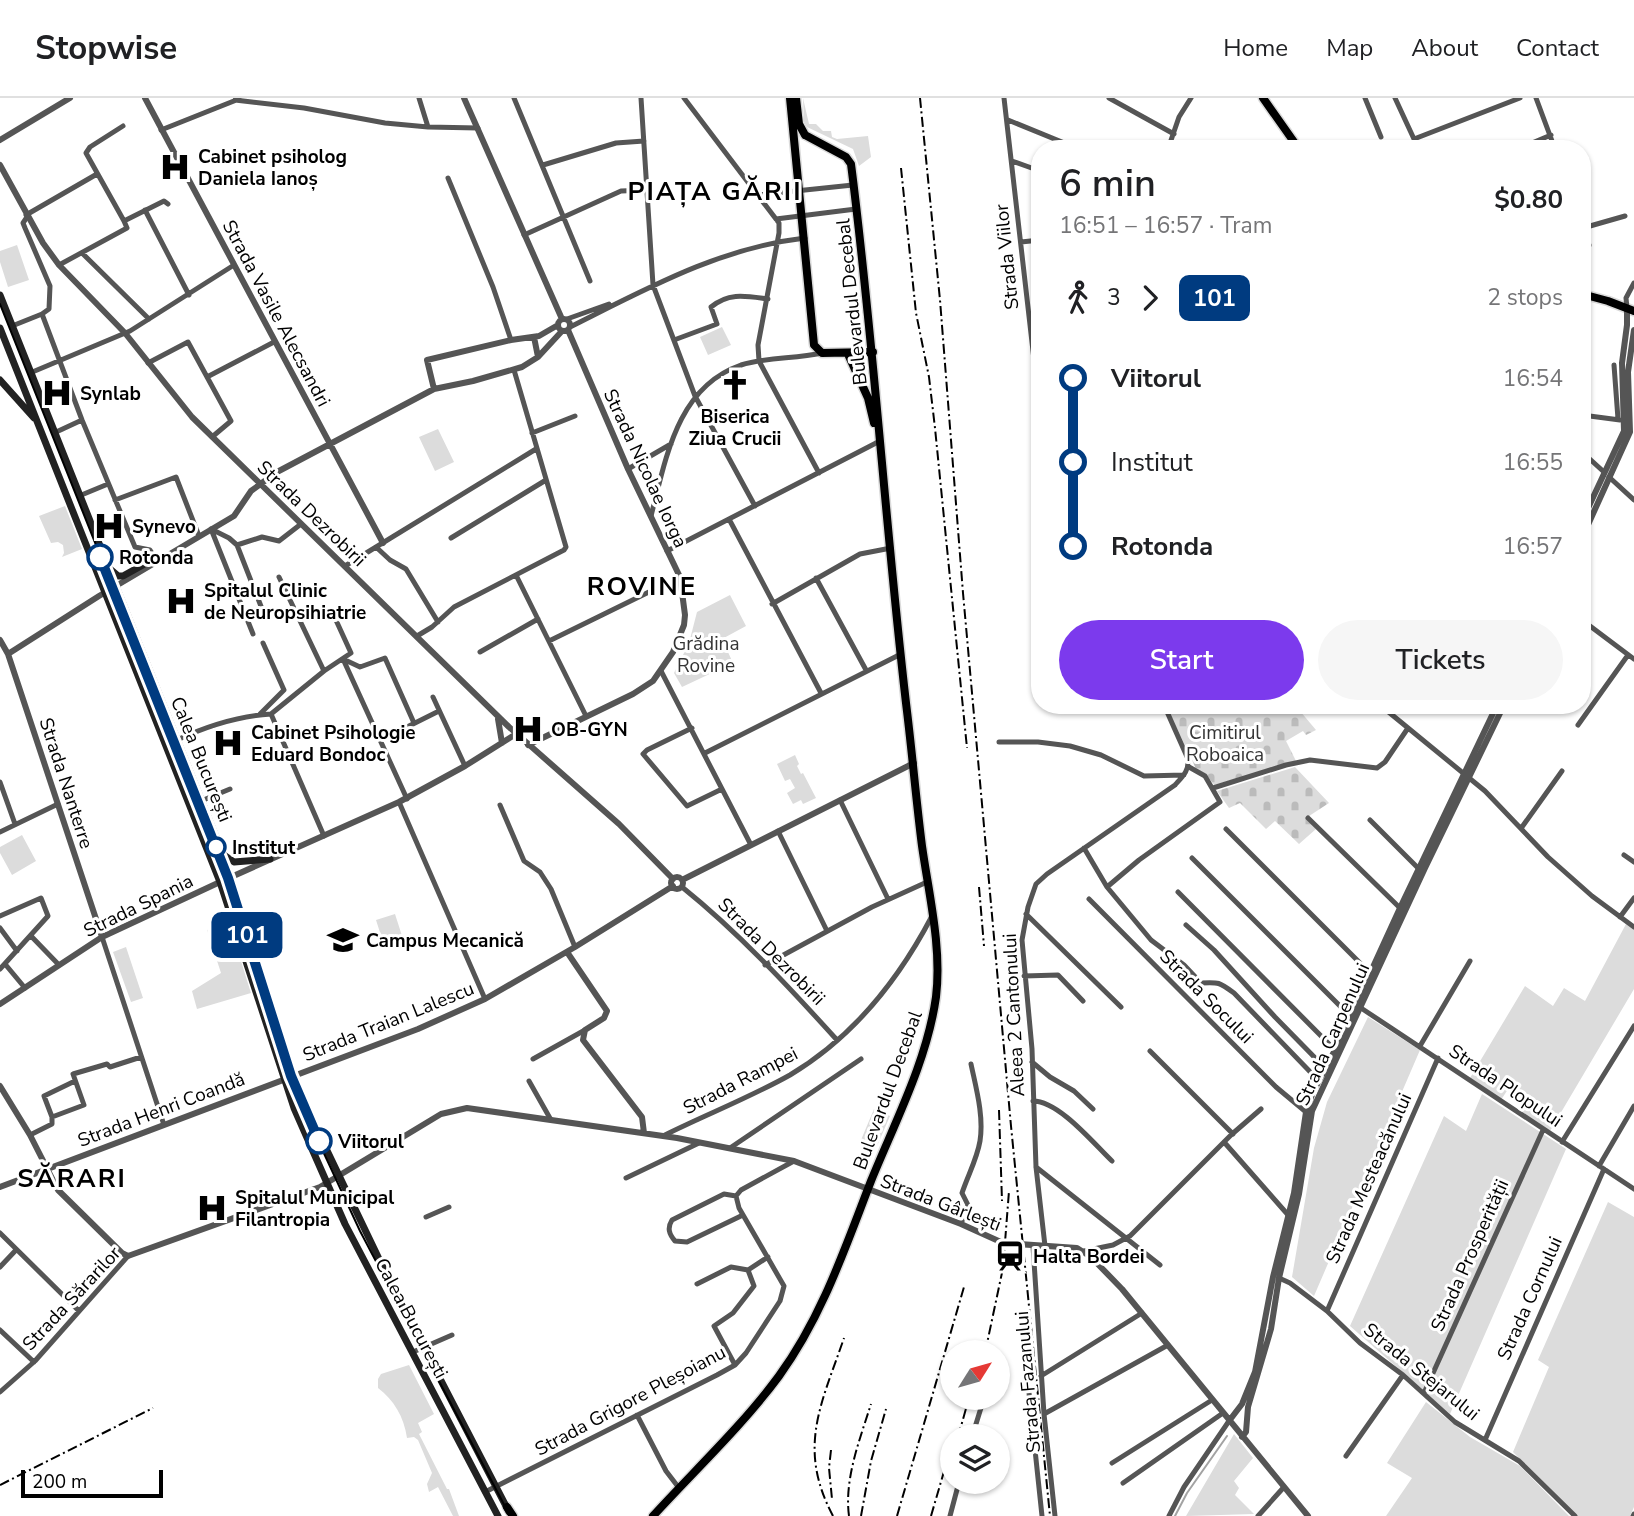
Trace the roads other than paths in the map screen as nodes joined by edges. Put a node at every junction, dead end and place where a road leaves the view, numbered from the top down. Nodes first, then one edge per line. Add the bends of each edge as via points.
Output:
1 (70, 98) edge
2 (145, 98) edge
3 (419, 98) edge
4 (464, 98) edge
5 (514, 98) edge
6 (642, 98) edge
7 (684, 98) edge
8 (1004, 98) edge
9 (1109, 98) edge
10 (1191, 98) edge
11 (1263, 98) edge
12 (1365, 98) edge
13 (1395, 98) edge
14 (1494, 98) edge
15 (1520, 98) edge
16 (1536, 98) edge
17 (239, 99) edge
18 (796, 99) edge
19 (1497, 107) junction
20 (1008, 120) junction
21 (123, 126) dead end
22 (428, 127) junction
23 (478, 128) junction
24 (161, 130) junction
25 (1174, 134) junction
26 (806, 135) junction
27 (1551, 135) junction
28 (1381, 137) dead end
29 (1057, 140) edge
30 (1171, 140) edge
31 (1293, 140) edge
32 (1539, 140) edge
33 (1552, 140) edge
34 (0, 141) edge
35 (644, 141) junction
36 (796, 143) junction
37 (1012, 160) junction
38 (0, 165) edge
39 (543, 165) junction
40 (1031, 168) edge
41 (97, 174) junction
42 (448, 178) dead end
43 (853, 185) junction
44 (647, 190) junction
45 (800, 190) junction
46 (758, 195) junction
47 (169, 204) dead end
48 (856, 209) junction
49 (145, 210) junction
50 (803, 215) junction
51 (27, 216) junction
52 (1625, 216) dead end
53 (565, 217) junction
54 (776, 219) junction
55 (124, 221) junction
56 (1591, 225) edge
57 (524, 235) junction
58 (804, 238) junction
59 (778, 241) junction
60 (1031, 241) edge
61 (1021, 242) junction
62 (82, 253) junction
63 (60, 265) junction
64 (234, 265) junction
65 (590, 281) dead end
66 (1634, 283) edge
67 (653, 285) junction
68 (0, 295) edge
69 (189, 295) junction
70 (1591, 298) edge
71 (768, 299) junction
72 (1630, 310) edge
73 (42, 314) junction
74 (149, 319) junction
75 (564, 325) junction
76 (12, 326) junction
77 (0, 328) edge
78 (1634, 330) edge
79 (125, 333) junction
80 (534, 337) junction
81 (4, 339) junction
82 (511, 340) junction
83 (674, 340) junction
84 (1030, 341) joint
85 (274, 342) junction
86 (1031, 345) edge
87 (873, 352) junction
88 (821, 353) junction
89 (0, 354) edge
90 (848, 354) junction
91 (538, 357) junction
92 (59, 359) junction
93 (760, 361) junction
94 (148, 363) junction
95 (1614, 365) dead end
96 (514, 370) junction
97 (30, 373) junction
98 (207, 377) junction
99 (0, 380) edge
100 (24, 388) junction
101 (435, 389) junction
102 (14, 396) junction
103 (695, 396) junction
104 (42, 402) junction
105 (31, 406) junction
106 (575, 416) dead end
107 (1591, 416) edge
108 (82, 420) junction
109 (1621, 420) junction
110 (38, 424) junction
111 (54, 433) junction
112 (532, 433) junction
113 (212, 437) junction
114 (878, 442) junction
115 (329, 444) junction
116 (672, 444) junction
117 (536, 449) junction
118 (1591, 460) edge
119 (628, 469) junction
120 (819, 473) junction
121 (1606, 474) junction
122 (546, 480) junction
123 (108, 484) junction
124 (258, 484) junction
125 (79, 496) junction
126 (115, 500) junction
127 (1634, 500) edge
128 (1591, 503) edge
129 (755, 506) junction
130 (1591, 514) edge
131 (651, 516) junction
132 (729, 519) junction
133 (301, 524) junction
134 (211, 529) junction
135 (199, 536) junction
136 (451, 538) dead end
137 (237, 545) junction
138 (380, 545) junction
139 (891, 548) junction
140 (667, 551) junction
141 (157, 561) junction
142 (345, 566) junction
143 (108, 568) junction
144 (516, 575) junction
145 (279, 577) dead end
146 (816, 578) junction
147 (116, 586) junction
148 (653, 590) dead end
149 (104, 593) junction
150 (772, 604) junction
151 (264, 614) dead end
152 (335, 618) dead end
153 (538, 619) junction
154 (438, 622) junction
155 (1591, 627) edge
156 (253, 634) dead end
157 (416, 636) junction
158 (0, 640) edge
159 (549, 641) junction
160 (263, 643) dead end
161 (480, 652) dead end
162 (901, 654) junction
163 (1628, 655) junction
164 (5, 656) edge
165 (343, 659) junction
166 (1634, 659) edge
167 (866, 670) junction
168 (324, 671) junction
169 (661, 671) junction
170 (821, 693) junction
171 (433, 697) dead end
172 (1591, 707) edge
173 (439, 711) junction
174 (260, 714) junction
175 (271, 714) junction
176 (1168, 714) edge
177 (1391, 714) edge
178 (1493, 714) edge
179 (1499, 714) edge
180 (1586, 714) edge
181 (586, 716) junction
182 (498, 717) junction
183 (414, 723) junction
184 (1578, 725) dead end
185 (692, 727) junction
186 (1408, 728) junction
187 (516, 734) junction
188 (542, 738) junction
189 (177, 740) junction
190 (381, 740) junction
191 (502, 743) junction
192 (999, 743) dead end
193 (528, 745) junction
194 (705, 753) junction
195 (914, 763) junction
196 (466, 766) junction
197 (1189, 767) junction
198 (556, 769) junction
199 (1563, 771) dead end
200 (1184, 775) junction
201 (1466, 777) junction
202 (0, 782) edge
203 (1213, 788) junction
204 (230, 789) dead end
205 (722, 789) junction
206 (407, 799) junction
207 (840, 800) junction
208 (201, 801) junction
209 (399, 802) junction
210 (58, 804) junction
211 (500, 805) dead end
212 (1308, 818) dead end
213 (1370, 820) dead end
214 (15, 824) junction
215 (1522, 827) junction
216 (1226, 829) dead end
217 (778, 831) junction
218 (0, 832) edge
219 (324, 836) junction
220 (751, 845) junction
221 (1084, 848) junction
222 (224, 855) junction
223 (1624, 855) dead end
224 (1192, 858) dead end
225 (270, 859) junction
226 (1634, 862) edge
227 (1419, 869) junction
228 (232, 877) junction
229 (220, 882) junction
230 (928, 882) junction
231 (673, 883) junction
232 (682, 884) junction
233 (1107, 887) junction
234 (1178, 892) dead end
235 (1634, 898) edge
236 (1088, 899) dead end
237 (888, 900) junction
238 (1400, 908) junction
239 (1026, 914) junction
240 (0, 916) edge
241 (932, 916) junction
242 (1620, 917) junction
243 (1186, 925) dead end
244 (1634, 927) edge
245 (0, 928) edge
246 (827, 931) junction
247 (31, 936) junction
248 (102, 937) junction
249 (575, 947) junction
250 (17, 951) junction
251 (567, 952) junction
252 (1471, 961) dead end
253 (5, 964) junction
254 (59, 965) junction
255 (765, 965) junction
256 (0, 969) edge
257 (1370, 973) junction
258 (1024, 976) junction
259 (25, 988) junction
260 (485, 999) junction
261 (1083, 1001) dead end
262 (0, 1004) edge
263 (1121, 1007) dead end
264 (1361, 1008) junction
265 (1351, 1017) junction
266 (1634, 1026) edge
267 (585, 1030) junction
268 (837, 1040) junction
269 (1420, 1046) junction
270 (1335, 1050) junction
271 (1150, 1051) dead end
272 (141, 1057) junction
273 (1438, 1058) junction
274 (533, 1059) dead end
275 (861, 1059) dead end
276 (1032, 1062) junction
277 (971, 1064) dead end
278 (1326, 1069) junction
279 (294, 1075) junction
280 (283, 1079) junction
281 (75, 1081) junction
282 (1319, 1081) junction
283 (529, 1082) dead end
284 (0, 1086) edge
285 (1033, 1101) junction
286 (1634, 1106) edge
287 (1093, 1109) dead end
288 (1261, 1109) dead end
289 (1306, 1112) junction
290 (52, 1117) junction
291 (551, 1120) junction
292 (164, 1125) junction
293 (1543, 1130) junction
294 (645, 1133) junction
295 (1233, 1134) junction
296 (30, 1135) junction
297 (663, 1136) junction
298 (1224, 1142) junction
299 (1562, 1142) junction
300 (699, 1143) junction
301 (730, 1148) junction
302 (794, 1161) junction
303 (1112, 1161) dead end
304 (1036, 1167) junction
305 (1602, 1168) junction
306 (47, 1169) junction
307 (339, 1176) junction
308 (626, 1178) dead end
309 (326, 1184) junction
310 (0, 1187) edge
311 (1634, 1189) edge
312 (868, 1190) junction
313 (736, 1196) junction
314 (449, 1207) dead end
315 (743, 1215) junction
316 (1289, 1216) junction
317 (426, 1217) dead end
318 (961, 1224) junction
319 (0, 1233) edge
320 (1125, 1239) junction
321 (1033, 1245) junction
322 (1045, 1246) junction
323 (16, 1250) junction
324 (1084, 1251) junction
325 (128, 1256) junction
326 (768, 1258) junction
327 (1160, 1265) dead end
328 (0, 1267) edge
329 (748, 1270) junction
330 (1279, 1278) junction
331 (697, 1284) dead end
332 (79, 1311) junction
333 (1327, 1311) junction
334 (1142, 1313) junction
335 (1021, 1317) dead end
336 (0, 1330) edge
337 (452, 1335) dead end
338 (1168, 1345) junction
339 (423, 1346) junction
340 (412, 1352) junction
341 (34, 1362) junction
342 (735, 1365) junction
343 (1404, 1375) junction
344 (1041, 1376) junction
345 (0, 1392) edge
346 (1424, 1393) junction
347 (1212, 1401) junction
348 (1223, 1413) junction
349 (1044, 1414) junction
350 (637, 1415) junction
351 (1229, 1421) junction
352 (1242, 1437) junction
353 (1485, 1440) junction
354 (1346, 1457) dead end
355 (1112, 1463) dead end
356 (1124, 1483) dead end
357 (496, 1487) junction
358 (1284, 1487) junction
359 (679, 1488) junction
360 (485, 1492) junction
361 (956, 1494) edge
362 (507, 1507) joint
363 (498, 1516) edge
364 (512, 1516) edge
365 (653, 1516) edge
366 (950, 1516) edge
367 (1042, 1516) edge
368 (1055, 1516) edge
369 (1169, 1516) edge
370 (1258, 1516) edge
371 (1308, 1516) edge
372 (1575, 1516) edge

1 - 34 street
2 - 24 street, Strada Vasile Alecsandri
3 - 22 street
4 - 23 street, Strada Nicolae Iorga
5 - 39 street
6 - 35 street
7 - 46 street
8 - 20 street, Strada Viilor
9 - 25 street
10 - 25 street
11 - 31 main road
12 - 28 street
13 - 19 street via 1414,139
14 - 19 street
15 - 19 street
16 - 27 street
17 - 22 street
17 - 24 street via 218,103
18 - 26 main road via 799,124
18 - 36 main road
20 - 29 street
20 - 37 street, Strada Viilor
21 - 41 street via 86,150
22 - 23 street
23 - 57 street, Strada Nicolae Iorga
24 - 64 street, Strada Vasile Alecsandri
25 - 30 street
26 - 36 main road
26 - 43 main road, Bulevardul Decebal via 849,159
27 - 32 street
27 - 33 street
35 - 39 street via 616,143
35 - 44 street
36 - 45 main road
37 - 40 street
37 - 61 street, Strada Viilor
38 - 51 street, Strada Dezrobirii
39 - 53 street
41 - 51 street
41 - 55 street
42 - 82 street
43 - 45 street
43 - 48 main road, Bulevardul Decebal
44 - 53 street via 621,191
44 - 67 street
45 - 46 street
45 - 50 main road
46 - 54 street
47 - 49 street via 164,201
48 - 50 street
48 - 87 main road, Bulevardul Decebal
49 - 55 street
49 - 69 street
50 - 54 street
50 - 58 main road
51 - 63 street, Strada Dezrobirii
51 - 73 street via 23,223 50,286 49,309
52 - 56 street
53 - 57 street
53 - 65 street
54 - 59 street
55 - 62 street via 127,228
57 - 75 street, Strada Nicolae Iorga
58 - 59 street
58 - 88 main road via 814,345
59 - 67 street via 714,259
59 - 71 street
60 - 61 street
61 - 84 street, Strada Viilor
62 - 63 street
62 - 74 street
63 - 79 street, Strada Dezrobirii
64 - 69 street
64 - 85 street, Strada Vasile Alecsandri
66 - 72 street via 1626,298
67 - 75 street
67 - 83 street
68 - 76 main road, Calea București
69 - 74 street
70 - 72 main road
71 - 83 street via 725,298 710,307 717,324
71 - 93 street via 758,345
72 - 109 street via 1622,363
73 - 76 street
73 - 92 street
74 - 79 street
75 - 80 street
75 - 91 street
75 - 119 street, Strada Nicolae Iorga
76 - 97 main road, Calea București
77 - 81 main road, Calea București
78 - 121 street via 1628,372 1631,427
79 - 92 street
79 - 94 street, Strada Dezrobirii
80 - 82 street
80 - 91 street
81 - 89 main road
81 - 100 main road, Calea București
82 - 101 street via 427,360
83 - 103 street
84 - 86 street, Strada Viilor
85 - 98 street
85 - 115 street, Strada Vasile Alecsandri
87 - 90 main road
87 - 114 main road, Bulevardul Decebal
88 - 90 main road
88 - 93 street
90 - 114 main road, Bulevardul Decebal via 868,398
91 - 96 street
92 - 97 street
92 - 108 street
93 - 103 street via 729,371
93 - 120 street
94 - 98 street via 188,342
94 - 113 street, Strada Dezrobirii
95 - 109 street
96 - 101 street
96 - 112 street
97 - 104 main road, Calea București
98 - 113 street via 232,421
99 - 102 main road
100 - 102 main road
100 - 105 main road, Calea București
101 - 115 street
102 - 110 main road
103 - 116 street via 680,419
103 - 129 street
104 - 105 main road
104 - 111 main road, Calea București
105 - 110 main road, Calea București
106 - 112 street
107 - 109 street
108 - 111 street
108 - 123 street
109 - 121 street via 1624,431
110 - 111 main road
110 - 149 main road, Calea București
111 - 125 main road, Calea București
112 - 117 street
113 - 124 street, Strada Dezrobirii
114 - 120 street
114 - 139 main road, Bulevardul Decebal
115 - 124 street
115 - 138 street, Strada Vasile Alecsandri
116 - 119 street
116 - 131 street
117 - 122 street
117 - 138 street
118 - 121 street
119 - 131 street, Strada Nicolae Iorga
120 - 129 street
121 - 127 street
121 - 128 street
121 - 130 street
122 - 136 street
122 - 144 street via 566,543 564,550
123 - 125 street
123 - 126 street
124 - 133 street, Strada Dezrobirii
124 - 134 street via 237,513
125 - 143 main road, Calea București
126 - 135 street via 176,477
126 - 141 street via 135,547 150,550
129 - 132 street
131 - 140 street, Strada Nicolae Iorga
132 - 140 street
132 - 150 street
133 - 137 street via 279,541 262,537
133 - 142 street, Strada Dezrobirii
134 - 135 street
134 - 137 street
134 - 156 street
135 - 141 street
137 - 151 street
138 - 142 street
138 - 154 street via 390,560 411,575
139 - 146 street via 860,554
139 - 162 main road, Bulevardul Decebal
140 - 169 street, Strada Nicolae Iorga via 680,577 685,615 673,652
141 - 143 main road via 123,576
141 - 147 street
142 - 157 street, Strada Dezrobirii
143 - 147 main road, Calea București
144 - 153 street
144 - 154 street via 454,607
145 - 168 street
146 - 150 street
146 - 167 street
147 - 149 street
147 - 189 main road, Calea București
148 - 159 street
149 - 164 street
149 - 229 main road, Calea București
150 - 170 street
152 - 165 street via 351,653
153 - 159 street
153 - 161 street
154 - 157 street
155 - 163 street
157 - 182 street, Strada Dezrobirii
158 - 164 street, Strada Nanterre
159 - 181 street
160 - 174 street via 284,690
162 - 167 street
162 - 195 main road, Bulevardul Decebal
163 - 166 street
163 - 172 street
164 - 210 street, Strada Nanterre
165 - 168 street
165 - 183 street via 360,667 385,658
165 - 190 street
167 - 170 street
168 - 175 street
169 - 181 street, Strada Nicolae Iorga via 633,694
169 - 185 street
170 - 194 street
171 - 173 street
173 - 183 street
173 - 196 street
174 - 175 street
174 - 189 street via 205,727
175 - 219 street
176 - 197 street
177 - 186 street
178 - 201 street, Strada Carpenului
179 - 201 street, Strada Carpenului
180 - 184 street
181 - 188 street, Strada Nicolae Iorga
182 - 187 street, Strada Dezrobirii
182 - 191 street
183 - 190 street
185 - 194 street
185 - 205 street via 643,754 687,806
186 - 201 street
186 - 203 street via 1377,768 1310,760
187 - 191 street, Strada Spania
187 - 193 street, Strada Dezrobirii
188 - 193 street, Strada Nicolae Iorga
188 - 198 street via 540,749
189 - 208 main road, Calea București
190 - 206 street
191 - 196 street, Strada Spania
192 - 200 street via 1038,741 1070,746 1144,776
193 - 198 street, Strada Dezrobirii
194 - 205 street
195 - 207 street
195 - 230 main road, Bulevardul Decebal
196 - 206 street, Strada Spania
197 - 200 street, Aleea 2 Cantonului
197 - 203 street via 1205,776
198 - 231 street, Strada Dezrobirii via 619,824
199 - 215 street
200 - 221 street, Aleea 2 Cantonului
201 - 215 street
201 - 227 street, Strada Carpenului
201 - 264 street, Strada Carpenului
202 - 214 street
203 - 233 street via 1220,802
204 - 208 street
205 - 220 street
206 - 209 street, Strada Spania
207 - 217 street
207 - 237 street
208 - 222 main road, Calea București
209 - 219 street, Strada Spania
209 - 260 street
210 - 214 street
210 - 248 street, Strada Nanterre
211 - 249 street via 524,861 540,872 551,890
212 - 238 street
213 - 227 street
214 - 218 street
215 - 242 street via 1548,857
216 - 257 street
217 - 220 street
217 - 246 street
219 - 225 street, Strada Spania
220 - 232 street
221 - 233 street
221 - 239 street, Aleea 2 Cantonului via 1036,884
222 - 225 main road via 233,862
222 - 228 main road, Calea București
223 - 226 street
224 - 265 street
225 - 228 street, Strada Spania
227 - 238 street, Strada Carpenului
228 - 229 street, Strada Spania
228 - 279 main road, Calea București
229 - 248 street, Strada Spania
229 - 280 main road, Calea București
230 - 237 street
230 - 241 main road, Bulevardul Decebal
231 - 232 street via 678,877
231 - 249 street, Strada Traian Lalescu
232 - 255 street, Strada Dezrobirii
233 - 282 street via 1151,940 1201,984 1214,981 1234,993
234 - 270 street
235 - 242 street
236 - 289 street, Strada Socului
237 - 246 street
238 - 257 street, Strada Carpenului
239 - 258 street, Aleea 2 Cantonului
239 - 263 street
240 - 247 street via 41,898 48,916
241 - 268 street, Strada Rampei via 876,1002
241 - 312 main road, Bulevardul Decebal via 937,974 933,1012
242 - 244 street
243 - 278 street
245 - 250 street
246 - 255 street
247 - 250 street
247 - 254 street
248 - 254 street, Strada Spania
248 - 272 street
249 - 251 street, Strada Traian Lalescu
250 - 253 street
251 - 260 street, Strada Traian Lalescu
251 - 267 street via 607,1011
252 - 269 street
253 - 256 street
253 - 259 street
254 - 259 street, Strada Spania
255 - 268 street, Strada Dezrobirii
257 - 265 street, Strada Carpenului
258 - 261 street via 1058,975
258 - 276 street, Aleea 2 Cantonului
259 - 262 street, Strada Spania
260 - 279 street, Strada Traian Lalescu
264 - 269 street, Strada Plopului
264 - 330 street, Strada Carpenului via 1312,1111
265 - 270 street, Strada Carpenului
266 - 299 street
267 - 274 street
267 - 294 street via 585,1044 642,1117
268 - 297 street, Strada Rampei via 789,1075
269 - 273 street, Strada Plopului
270 - 278 street, Strada Carpenului
271 - 295 street
272 - 281 street via 73,1074
272 - 292 street
273 - 293 street, Strada Plopului
273 - 333 street, Strada Mesteacănului
275 - 301 street
276 - 285 street, Aleea 2 Cantonului
276 - 287 street
277 - 318 street via 981,1133 962,1193 968,1205
278 - 282 street, Strada Carpenului
279 - 280 street, Strada Henri Coandă
279 - 307 main road, Calea București
280 - 292 street, Strada Henri Coandă
280 - 309 main road, Calea București
281 - 290 street via 44,1096
281 - 290 street via 83,1105
282 - 289 street, Strada Carpenului
283 - 291 street
284 - 296 street
285 - 303 street via 1059,1112
285 - 304 street, Aleea 2 Cantonului
286 - 305 street, Strada Cornului
288 - 295 street
289 - 316 street, Strada Carpenului
290 - 296 street via 52,1124
291 - 294 street, Strada Sărarilor
291 - 307 street, Strada Sărarilor via 479,1108 453,1109
292 - 306 street, Strada Henri Coandă
293 - 299 street, Strada Plopului
293 - 346 street, Strada Prosperității
294 - 297 street, Strada Gârlești
295 - 298 street
296 - 306 street
297 - 300 street, Strada Gârlești
298 - 316 street
298 - 320 street
299 - 305 street, Strada Plopului
300 - 301 street, Strada Gârlești
300 - 308 street
301 - 302 street, Strada Gârlești
302 - 312 street, Strada Gârlești
302 - 313 street
304 - 320 street
304 - 322 street, Aleea 2 Cantonului
305 - 311 street, Strada Plopului
305 - 353 street, Strada Cornului
306 - 310 street, Strada Henri Coandă
306 - 325 street via 58,1190
307 - 309 street, Strada Sărarilor
307 - 339 main road, Calea București
309 - 325 street, Strada Sărarilor
309 - 340 main road, Calea București
312 - 318 street, Strada Gârlești
312 - 359 main road, Bulevardul Decebal via 819,1310 786,1365 757,1404
313 - 315 street, Strada Grigore Pleșoianu
313 - 315 street via 724,1194 673,1220 670,1236 687,1242
314 - 317 street
315 - 326 street, Strada Grigore Pleșoianu
316 - 351 street, Strada Carpenului via 1255,1372 1242,1404
318 - 321 street, Strada Gârlești via 1003,1243
319 - 323 street
320 - 324 street
320 - 327 street
321 - 322 street, Strada Gârlești
321 - 344 street, Strada Fazanului
322 - 324 street, Strada Gârlești
323 - 328 street
323 - 332 street
324 - 334 street
325 - 332 street, Strada Sărarilor
326 - 329 street
326 - 342 street, Strada Grigore Pleșoianu via 782,1282 783,1294
329 - 331 street via 731,1267
329 - 342 street via 754,1286 733,1313 714,1326
330 - 333 street, Strada Stejarului
330 - 352 street, Strada Carpenului via 1271,1329
332 - 341 street, Strada Sărarilor
333 - 343 street, Strada Stejarului via 1360,1343
334 - 338 street
334 - 344 street
335 - 367 street
336 - 341 street
337 - 339 street
338 - 347 street
338 - 349 street
339 - 340 street
339 - 357 main road, Calea București
340 - 360 main road, Calea București
341 - 345 street, Strada Sărarilor
342 - 350 street, Strada Grigore Pleșoianu
343 - 346 street, Strada Stejarului
343 - 354 street
344 - 349 street, Strada Fazanului
346 - 353 street, Strada Stejarului via 1455,1422
347 - 348 street
347 - 355 street
348 - 351 street
348 - 356 street
349 - 368 street, Strada Fazanului
350 - 357 street, Strada Grigore Pleșoianu
350 - 359 street
351 - 352 street
351 - 369 street
352 - 358 street
353 - 372 street, Strada Stejarului via 1519,1461
357 - 360 street, Strada Grigore Pleșoianu
357 - 362 main road, Calea București
358 - 370 street
358 - 371 street
359 - 365 main road, Bulevardul Decebal
360 - 363 main road, Calea București
361 - 366 street
362 - 364 main road

